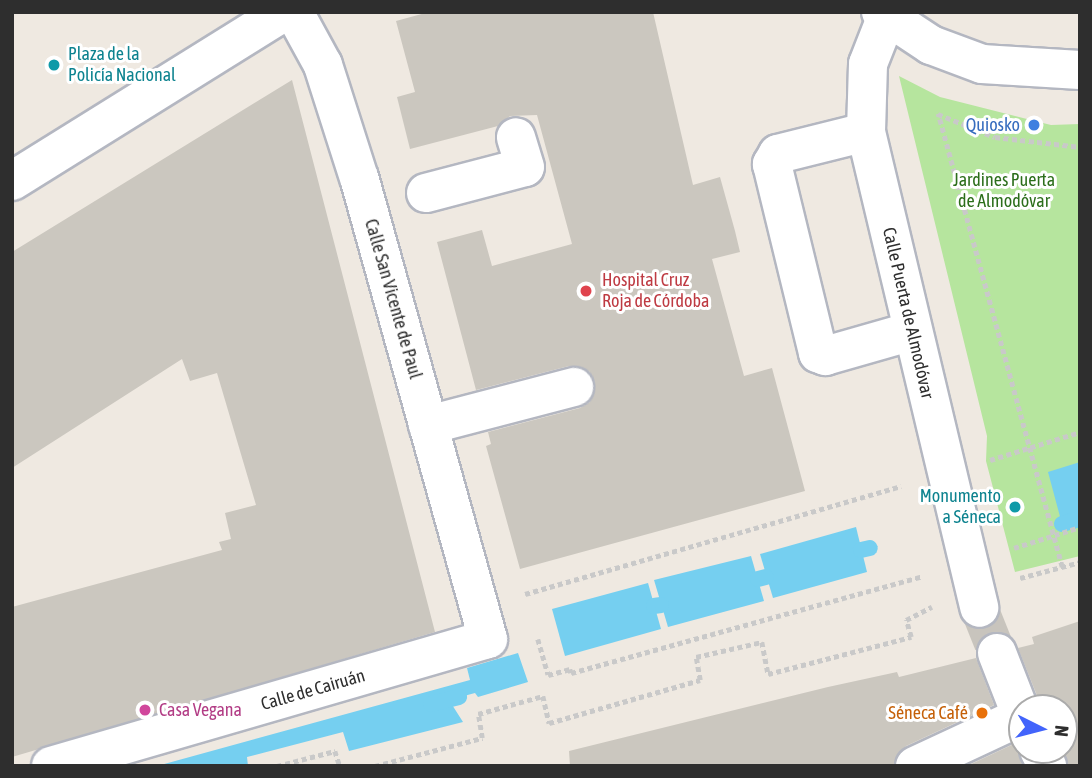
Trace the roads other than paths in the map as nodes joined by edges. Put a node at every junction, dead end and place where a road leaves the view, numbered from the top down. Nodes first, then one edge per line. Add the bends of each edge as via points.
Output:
1 (283, 12) edge
2 (294, 12) edge
3 (884, 15) edge
4 (1080, 70) edge
5 (866, 132) junction
6 (516, 137) dead end
7 (12, 181) edge
8 (426, 192) dead end
9 (913, 331) junction
10 (574, 387) dead end
11 (428, 425) junction
12 (474, 592) joint
13 (979, 608) tunnel mouth
14 (997, 653) tunnel mouth
15 (1013, 694) edge
16 (1008, 723) edge
17 (51, 766) edge
18 (915, 766) edge

1 - 7 street
2 - 11 street, Calle San Vicente de Paul via 323,65
3 - 4 street via 930,45 982,64
3 - 5 street, Calle Puerta de Almodóvar via 868,64
5 - 9 street, Calle Puerta de Almodóvar
5 - 9 street via 778,154 772,164 818,353 825,356
6 - 8 street via 525,167
9 - 13 street, Calle Puerta de Almodóvar
10 - 11 street
11 - 12 street, Calle San Vicente de Paul
12 - 17 street, Calle de Cairuán via 488,639
14 - 15 street
16 - 18 street

